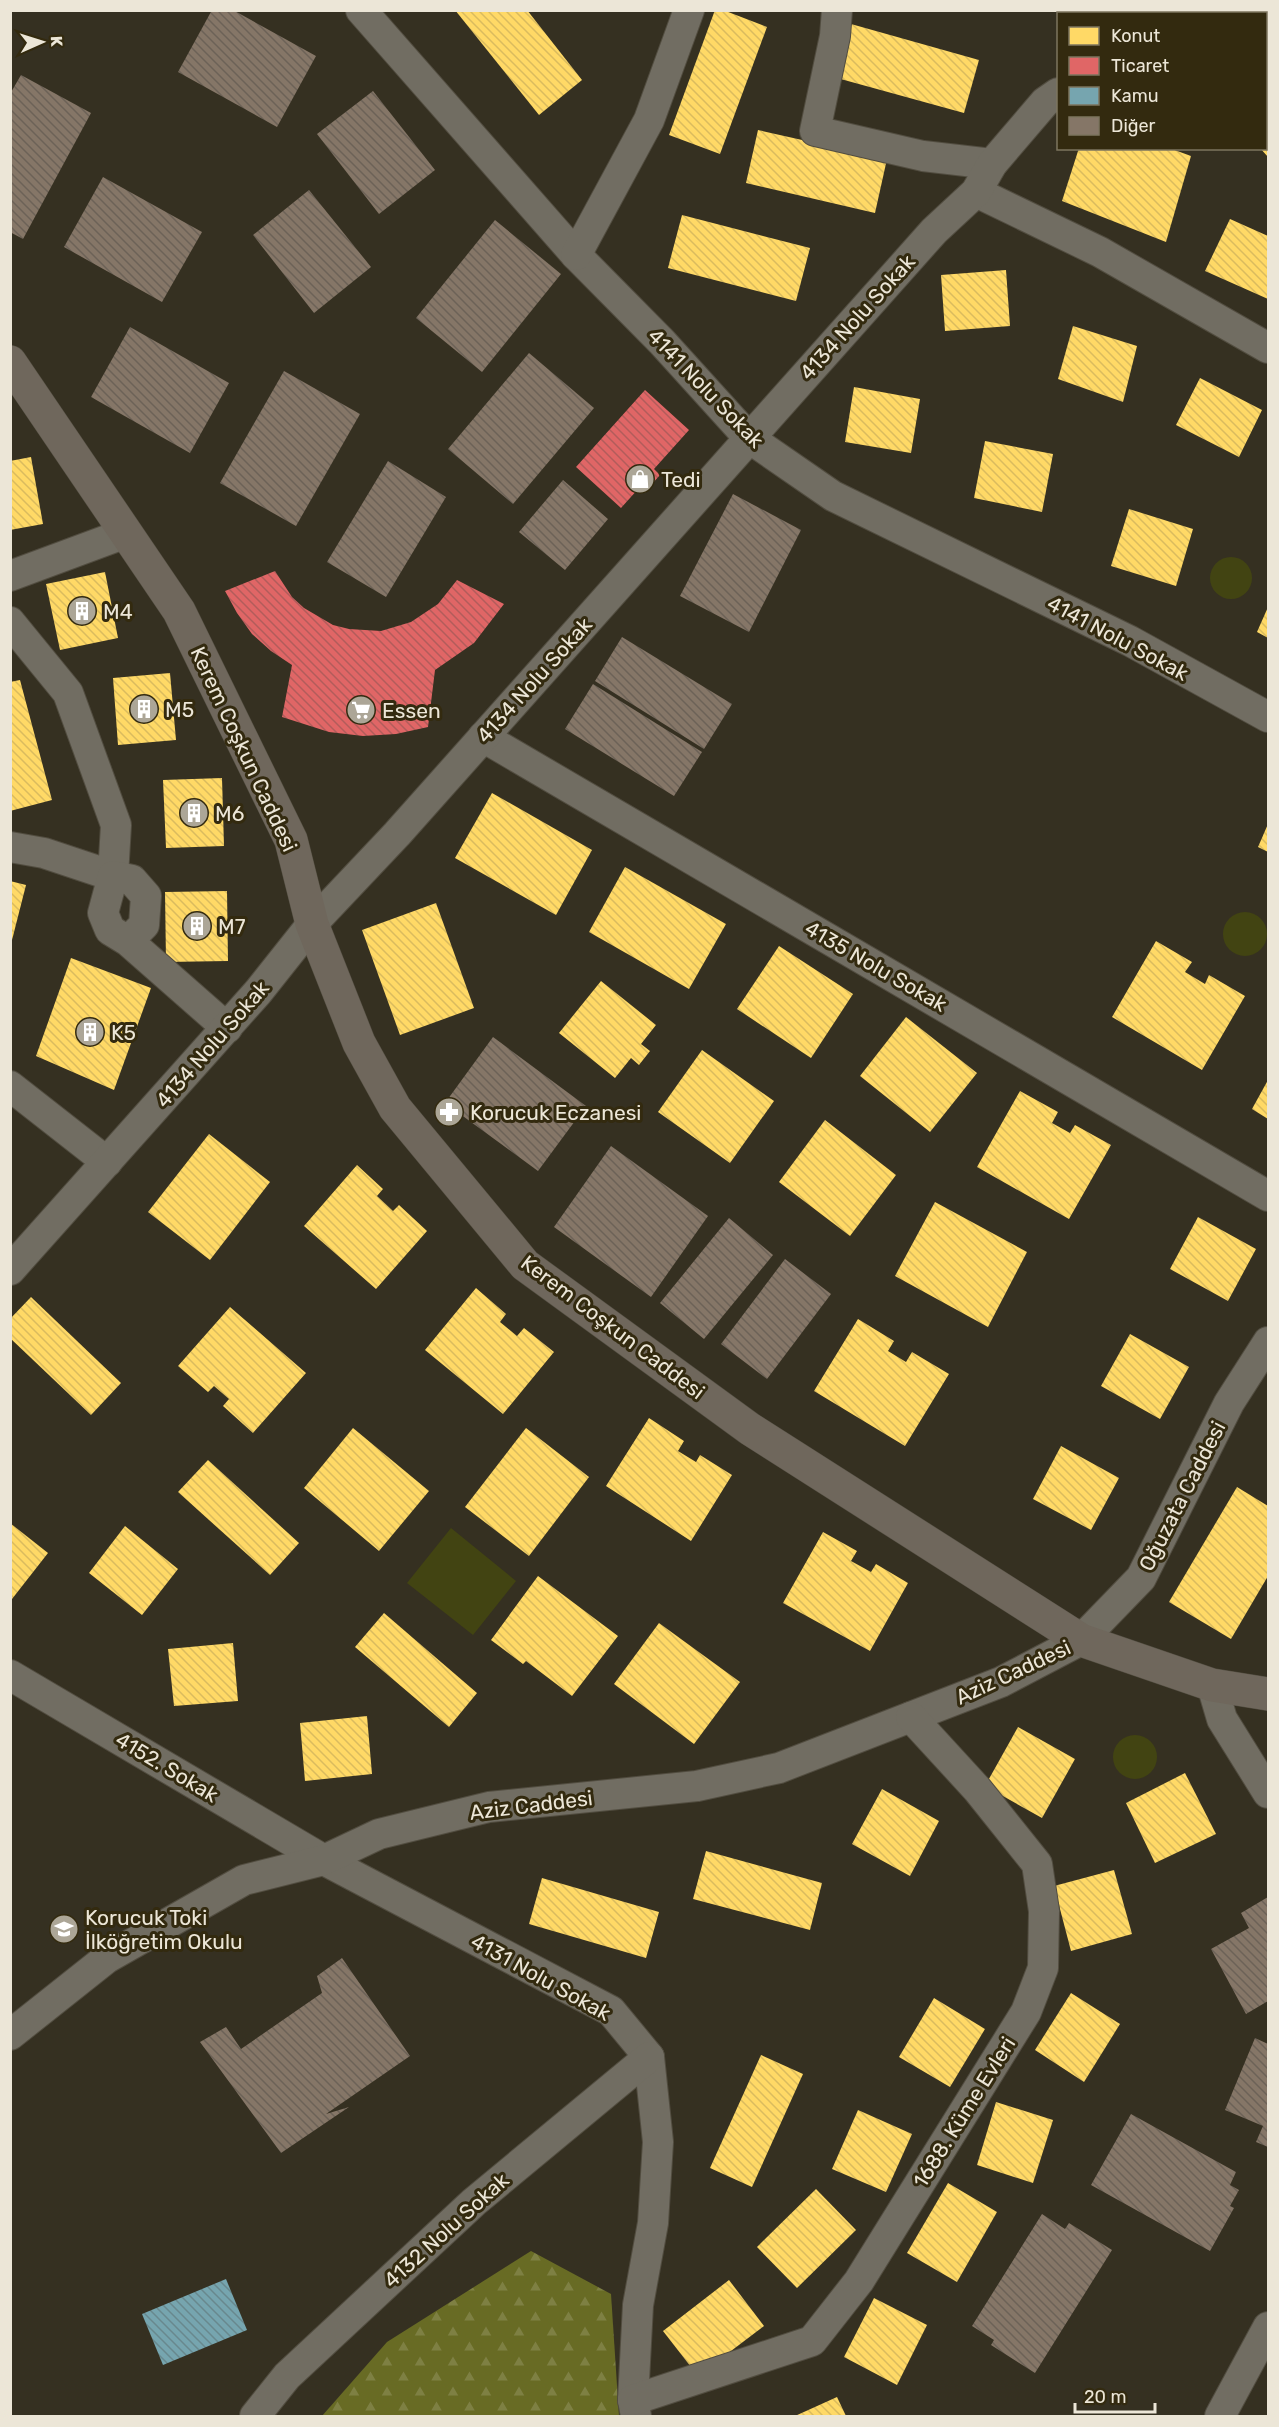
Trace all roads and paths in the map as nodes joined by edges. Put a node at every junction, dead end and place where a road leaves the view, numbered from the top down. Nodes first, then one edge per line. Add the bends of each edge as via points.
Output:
1 (361, 10) edge
2 (689, 10) edge
3 (837, 10) edge
4 (1057, 94) edge
5 (992, 164) junction
6 (976, 192) junction
7 (576, 255) junction
8 (1269, 348) edge
9 (10, 362) edge
10 (749, 438) junction
11 (126, 533) junction
12 (10, 576) edge
13 (10, 622) edge
14 (1269, 717) edge
15 (483, 737) junction
16 (10, 847) edge
17 (113, 876) junction
18 (312, 924) junction
19 (227, 1028) junction
20 (10, 1086) edge
21 (107, 1162) junction
22 (1269, 1196) edge
23 (10, 1270) edge
24 (1269, 1342) edge
25 (1081, 1640) junction
26 (10, 1675) edge
27 (1212, 1685) junction
28 (1269, 1694) edge
29 (911, 1717) junction
30 (1269, 1793) edge
31 (324, 1860) junction
32 (10, 2035) edge
33 (649, 2057) junction
34 (1269, 2327) edge
35 (635, 2408) edge
36 (255, 2416) edge
37 (1220, 2416) edge

1 - 7 street, 4141 Nolu Sokak
2 - 7 street via 649,120
3 - 5 street via 815,131 923,156
4 - 5 street, 4134 Nolu Sokak via 1045,102
5 - 6 street, 4134 Nolu Sokak
6 - 8 street via 1100,252
6 - 10 street, 4134 Nolu Sokak via 934,231
7 - 10 street, 4141 Nolu Sokak
9 - 11 street, Kerem Coşkun Caddesi
10 - 14 street, 4141 Nolu Sokak via 833,496 1130,641
10 - 15 street, 4134 Nolu Sokak
11 - 12 street
11 - 18 street, Kerem Coşkun Caddesi via 179,611 291,840
13 - 17 street via 68,693 116,825
15 - 18 street, 4134 Nolu Sokak
15 - 22 street, 4135 Nolu Sokak
16 - 17 street via 44,853
17 - 19 street via 132,880 146,896 144,925 128,941
18 - 19 street, 4134 Nolu Sokak
18 - 25 street, Kerem Coşkun Caddesi via 359,1043 395,1108 525,1265 750,1429
19 - 21 street, 4134 Nolu Sokak
20 - 21 street
21 - 23 street, 4134 Nolu Sokak
24 - 25 street, Oğuzata Caddesi via 1229,1403 1141,1578
25 - 27 street, Kerem Coşkun Caddesi
25 - 29 street, Aziz Caddesi via 1001,1682
26 - 31 street, 4152. Sokak
27 - 28 street, Kerem Coşkun Caddesi
27 - 30 street via 1221,1719
29 - 31 street, Aziz Caddesi via 779,1768 697,1786 489,1807 379,1834
29 - 35 street, 1688. Küme Evleri via 977,1789 1037,1864 1044,1911 1043,1968 1030,2001 859,2281 812,2341
31 - 32 street, Aziz Caddesi via 244,1880 107,1958
31 - 33 street, 4131 Nolu Sokak via 611,2011
33 - 35 street via 658,2142 653,2223 638,2305
33 - 36 street, 4132 Nolu Sokak via 474,2202 287,2376
34 - 37 street

